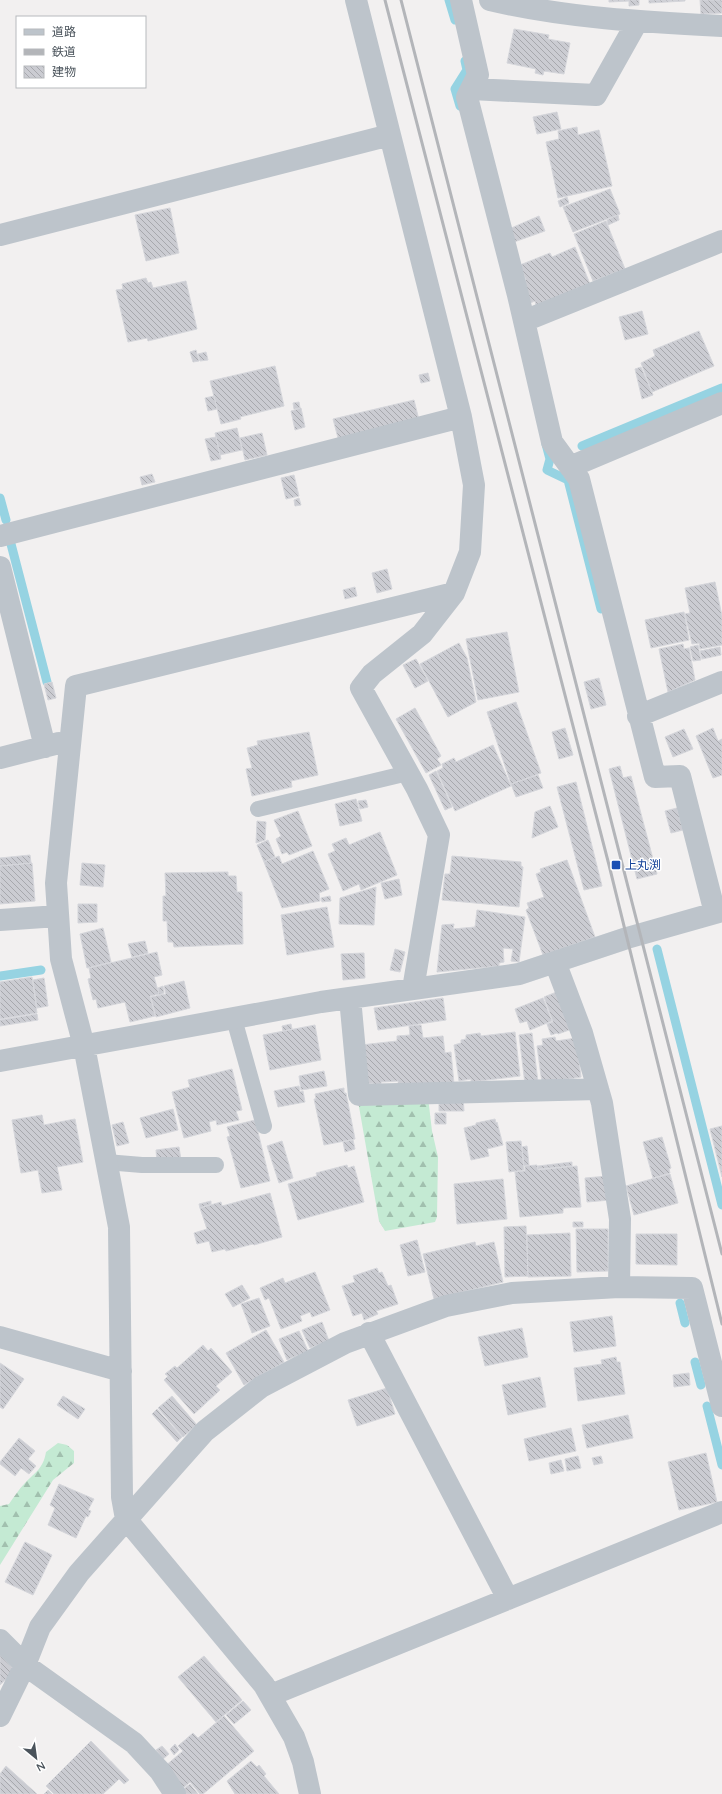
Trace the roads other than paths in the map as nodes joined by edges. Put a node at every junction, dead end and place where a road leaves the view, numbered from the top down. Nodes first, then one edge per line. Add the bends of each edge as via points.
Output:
1 (356, 0) edge
2 (461, 0) edge
3 (490, 0) edge
4 (637, 22) junction
5 (722, 26) edge
6 (471, 89) junction
7 (390, 135) junction
8 (0, 235) edge
9 (722, 241) edge
10 (524, 321) junction
11 (722, 403) edge
12 (461, 417) junction
13 (570, 467) junction
14 (0, 536) edge
15 (0, 567) edge
16 (454, 592) junction
17 (722, 682) edge
18 (638, 716) junction
19 (69, 741) junction
20 (45, 747) junction
21 (0, 758) edge
22 (408, 773) junction
23 (258, 809) dead end
24 (719, 912) edge
25 (58, 916) junction
26 (0, 920) edge
27 (555, 962) junction
28 (413, 989) junction
29 (350, 998) junction
30 (234, 1019) junction
31 (84, 1046) junction
32 (0, 1061) edge
33 (598, 1089) junction
34 (264, 1126) dead end
35 (106, 1162) junction
36 (216, 1165) dead end
37 (619, 1287) junction
38 (368, 1333) junction
39 (0, 1337) edge
40 (120, 1371) junction
41 (722, 1406) edge
42 (722, 1512) edge
43 (126, 1519) junction
44 (508, 1599) junction
45 (0, 1640) edge
46 (25, 1665) junction
47 (271, 1695) junction
48 (0, 1716) edge
49 (174, 1794) edge
50 (310, 1794) edge

1 - 7 street
2 - 6 street via 478,75
3 - 4 street via 590,17
4 - 5 street
4 - 6 street via 596,95
6 - 10 street via 467,97
7 - 8 street
7 - 12 street
9 - 10 street
10 - 13 street via 552,442
11 - 13 street
12 - 14 street
12 - 16 street via 474,485 470,552
13 - 18 street via 579,479
15 - 20 street
16 - 19 street via 76,686
16 - 22 street via 422,634 372,674 361,688
17 - 18 street
18 - 24 street via 655,777 680,776
19 - 20 street
19 - 25 street via 56,883
20 - 21 street
22 - 23 lane
22 - 28 street via 439,835
24 - 27 street
25 - 26 street
25 - 31 street via 61,959
27 - 28 street via 519,974
27 - 33 street via 582,1033
28 - 29 street
29 - 30 street
29 - 33 street via 359,1095
30 - 31 street
30 - 34 lane
31 - 32 street
31 - 35 street
33 - 37 street via 620,1219
35 - 36 lane via 142,1165
35 - 40 street via 119,1227
37 - 38 street via 512,1294 446,1306
37 - 41 street via 692,1288
38 - 43 street via 261,1387 205,1431
38 - 44 street
39 - 40 street
40 - 43 street via 122,1497
42 - 44 street
43 - 46 street via 78,1573 40,1627
43 - 47 street
44 - 47 street
45 - 46 street
46 - 48 street
46 - 49 street via 134,1743 160,1772
47 - 50 street via 294,1737

